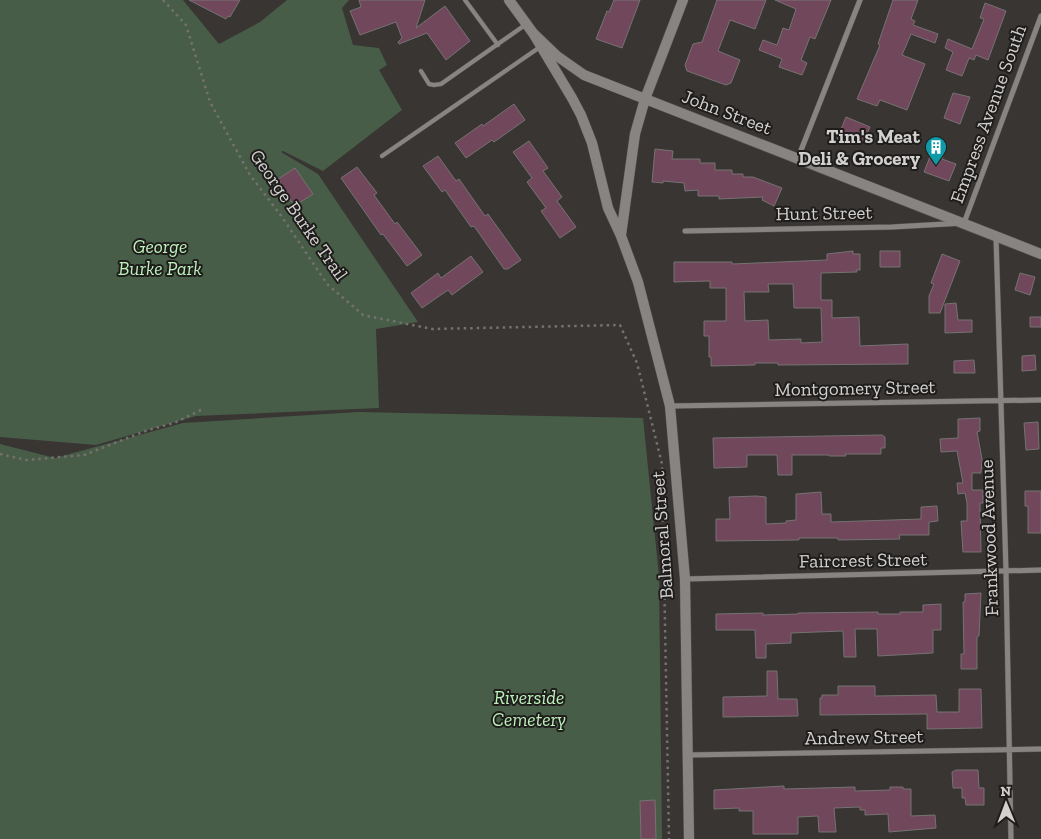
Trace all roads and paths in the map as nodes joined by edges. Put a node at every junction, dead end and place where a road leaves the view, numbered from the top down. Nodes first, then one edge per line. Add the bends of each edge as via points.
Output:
1 (162, 0) edge
2 (465, 0) edge
3 (509, 0) edge
4 (683, 0) edge
5 (860, 0) edge
6 (1041, 16) edge
7 (527, 24) junction
8 (533, 33) junction
9 (498, 45) junction
10 (542, 46) junction
11 (421, 71) dead end
12 (645, 99) junction
13 (382, 156) dead end
14 (798, 158) junction
15 (964, 223) junction
16 (685, 231) dead end
17 (621, 236) junction
18 (996, 237) junction
19 (1041, 254) edge
20 (1041, 400) edge
21 (1000, 401) junction
22 (670, 406) junction
23 (203, 409) dead end
24 (0, 454) edge
25 (1041, 570) edge
26 (1006, 571) junction
27 (685, 579) junction
28 (1009, 749) junction
29 (1041, 749) edge
30 (687, 755) junction
31 (669, 839) edge
32 (689, 839) edge
33 (1011, 839) edge

1 - 31 path, George Burke Trail via 186,26 210,102 250,175 327,284 364,316 432,329 620,325 637,363 662,464
2 - 9 lane
3 - 7 main road, John Street
4 - 12 main road
5 - 14 street
6 - 15 street, Empress Avenue South
7 - 8 main road, John Street
7 - 9 lane
8 - 10 main road, Balmoral Street
8 - 12 main road, John Street via 584,75
9 - 11 lane via 441,84 429,84
10 - 13 lane
10 - 17 main road, Balmoral Street via 581,115 592,143 608,208
12 - 14 main road, John Street
12 - 17 main road via 635,134
14 - 15 main road, John Street
15 - 16 street, Hunt Street via 892,228
15 - 18 main road, John Street
17 - 22 main road, Balmoral Street via 638,282
18 - 19 main road, John Street
18 - 21 street, Frankwood Avenue
20 - 21 street, Montgomery Street
21 - 22 street, Montgomery Street
21 - 26 street, Frankwood Avenue
22 - 27 main road, Balmoral Street
23 - 24 path via 174,424 148,430 84,455 26,460
25 - 26 street, Faircrest Street
26 - 27 street, Faircrest Street
26 - 28 street, Frankwood Avenue
27 - 30 main road, Balmoral Street
28 - 29 street, Andrew Street
28 - 30 street, Andrew Street
28 - 33 street, Frankwood Avenue
30 - 32 main road, Balmoral Street

